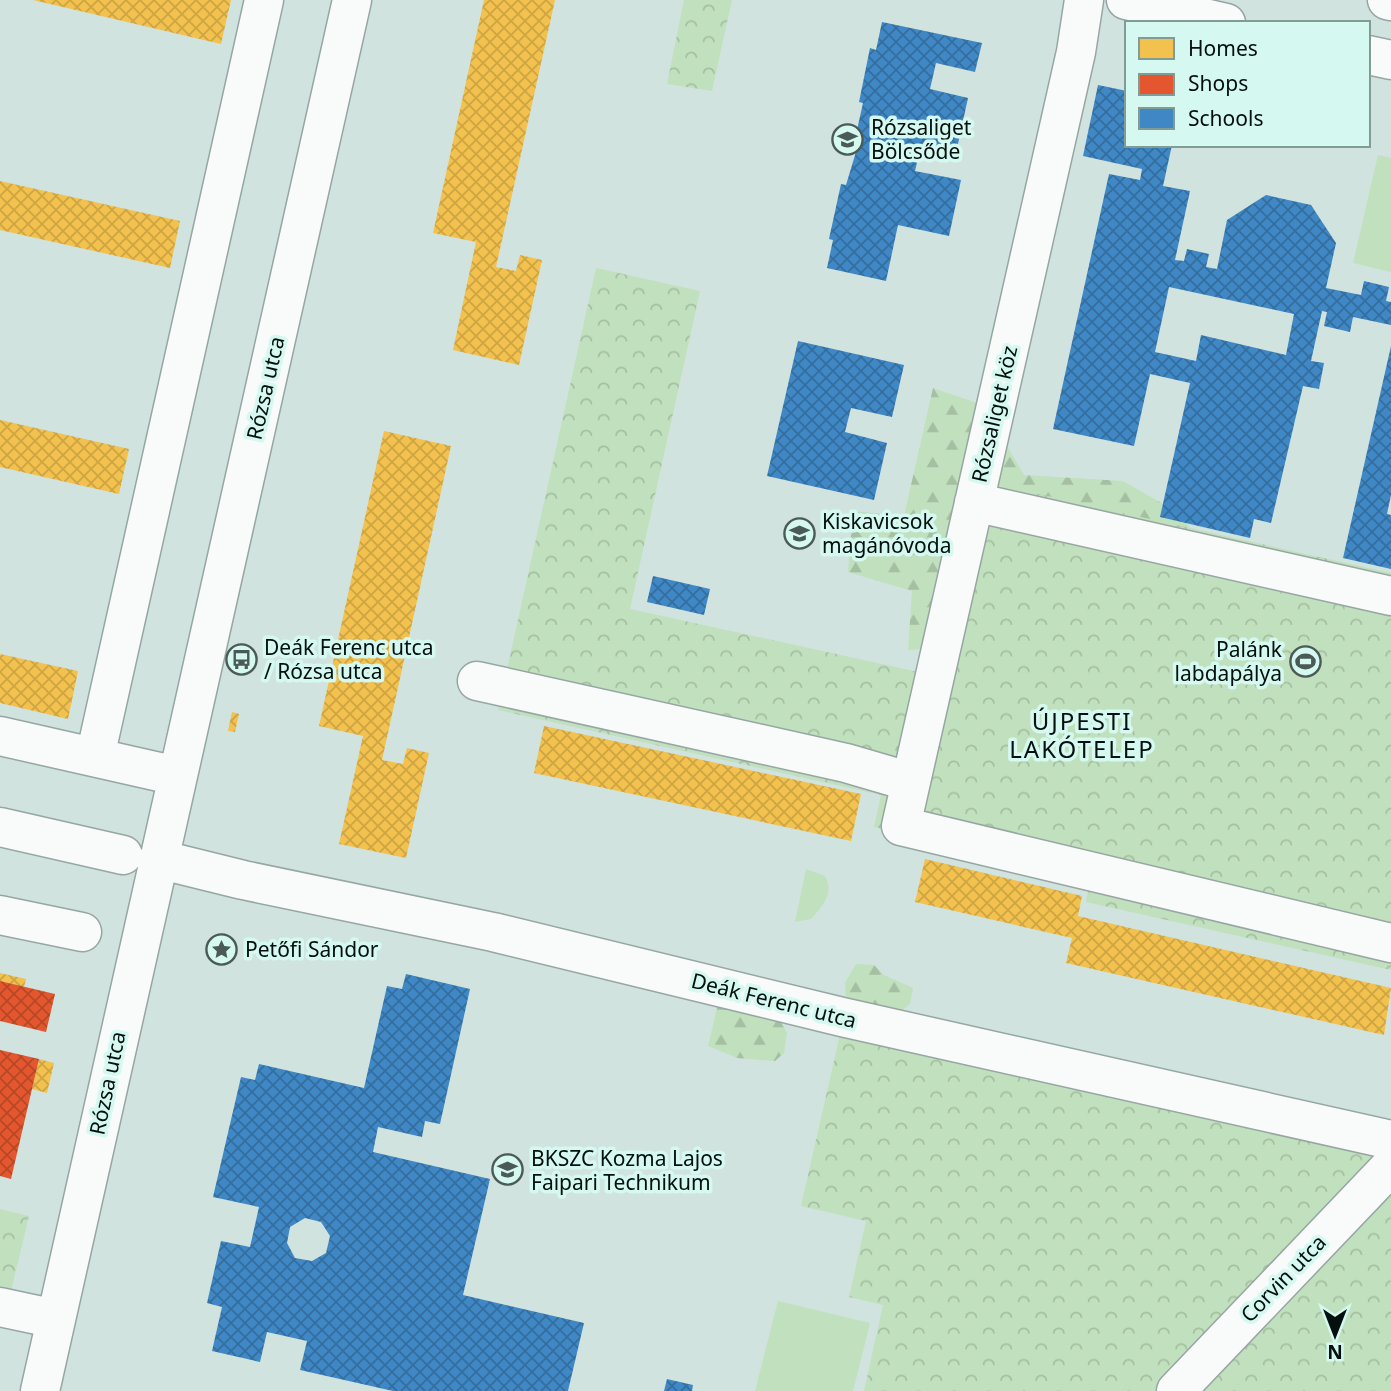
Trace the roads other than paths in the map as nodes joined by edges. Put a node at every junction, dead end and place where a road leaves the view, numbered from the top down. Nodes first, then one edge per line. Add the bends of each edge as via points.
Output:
1 (264, 0) edge
2 (352, 0) edge
3 (1084, 0) edge
4 (1126, 0) edge
5 (1217, 21) edge
6 (1370, 55) edge
7 (1391, 60) edge
8 (974, 502) junction
9 (1391, 596) edge
10 (477, 681) dead end
11 (0, 736) edge
12 (95, 757) junction
13 (177, 776) junction
14 (911, 782) junction
15 (0, 827) edge
16 (141, 857) junction
17 (0, 915) edge
18 (82, 932) dead end
19 (1391, 943) edge
20 (1391, 1140) edge
21 (1391, 1166) edge
22 (0, 1307) edge
23 (56, 1319) junction
24 (40, 1391) edge
25 (1176, 1391) edge

1 - 12 street
2 - 13 street, Rózsa utca
3 - 8 street, Rózsaliget köz
4 - 5 street
6 - 7 street
8 - 9 street
8 - 14 street, Rózsaliget köz
10 - 14 street via 846,763
11 - 12 street
12 - 13 street
13 - 16 street, Rózsa utca
14 - 19 street, Rózsaliget köz via 901,826
15 - 16 street, Deák Ferenc utca
16 - 20 street, Deák Ferenc utca via 493,932 842,1017
16 - 23 street, Rózsa utca
17 - 18 street
21 - 25 street, Corvin utca
22 - 23 street
23 - 24 street, Rózsa utca

